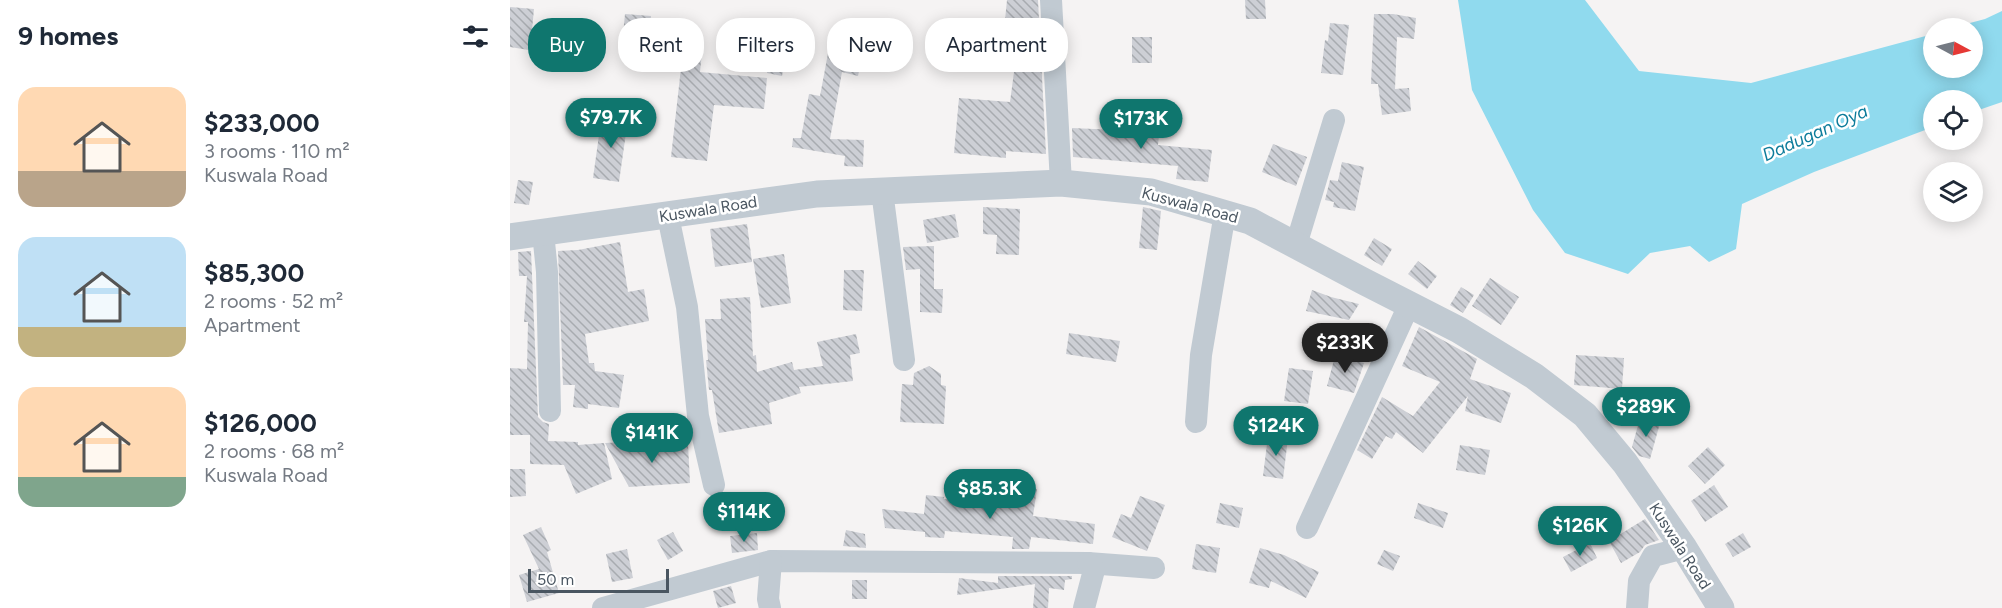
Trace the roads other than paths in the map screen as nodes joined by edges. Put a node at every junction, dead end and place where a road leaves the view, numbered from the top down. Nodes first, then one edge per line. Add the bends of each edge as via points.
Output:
1 (1051, 0) edge
2 (1334, 120) dead end
3 (1061, 183) junction
4 (882, 191) junction
5 (1225, 213) junction
6 (668, 216) junction
7 (543, 232) junction
8 (510, 237) edge
9 (1296, 245) junction
10 (1409, 305) junction
11 (904, 360) dead end
12 (550, 411) dead end
13 (1196, 422) dead end
14 (714, 485) dead end
15 (1307, 528) dead end
16 (1684, 549) junction
17 (771, 561) junction
18 (1088, 563) junction
19 (1154, 568) dead end
20 (603, 608) edge
21 (770, 608) edge
22 (1084, 608) edge
23 (1637, 608) edge
24 (1720, 608) edge

1 - 3 street
2 - 9 street
3 - 4 street, Kuswala Road
3 - 5 street, Kuswala Road via 1150,192
4 - 6 street, Kuswala Road via 817,194
4 - 11 street
5 - 9 street, Kuswala Road
5 - 13 street via 1201,355
6 - 7 street, Kuswala Road
6 - 14 street via 687,307 698,416
7 - 8 street, Kuswala Road
7 - 12 street
9 - 10 street, Kuswala Road
10 - 15 street
10 - 16 street, Kuswala Road via 1534,376 1585,415 1625,463
16 - 23 street via 1653,556 1639,580
16 - 24 street, Kuswala Road
17 - 18 street
17 - 20 street
17 - 21 street
18 - 19 street
18 - 22 street via 1094,570

